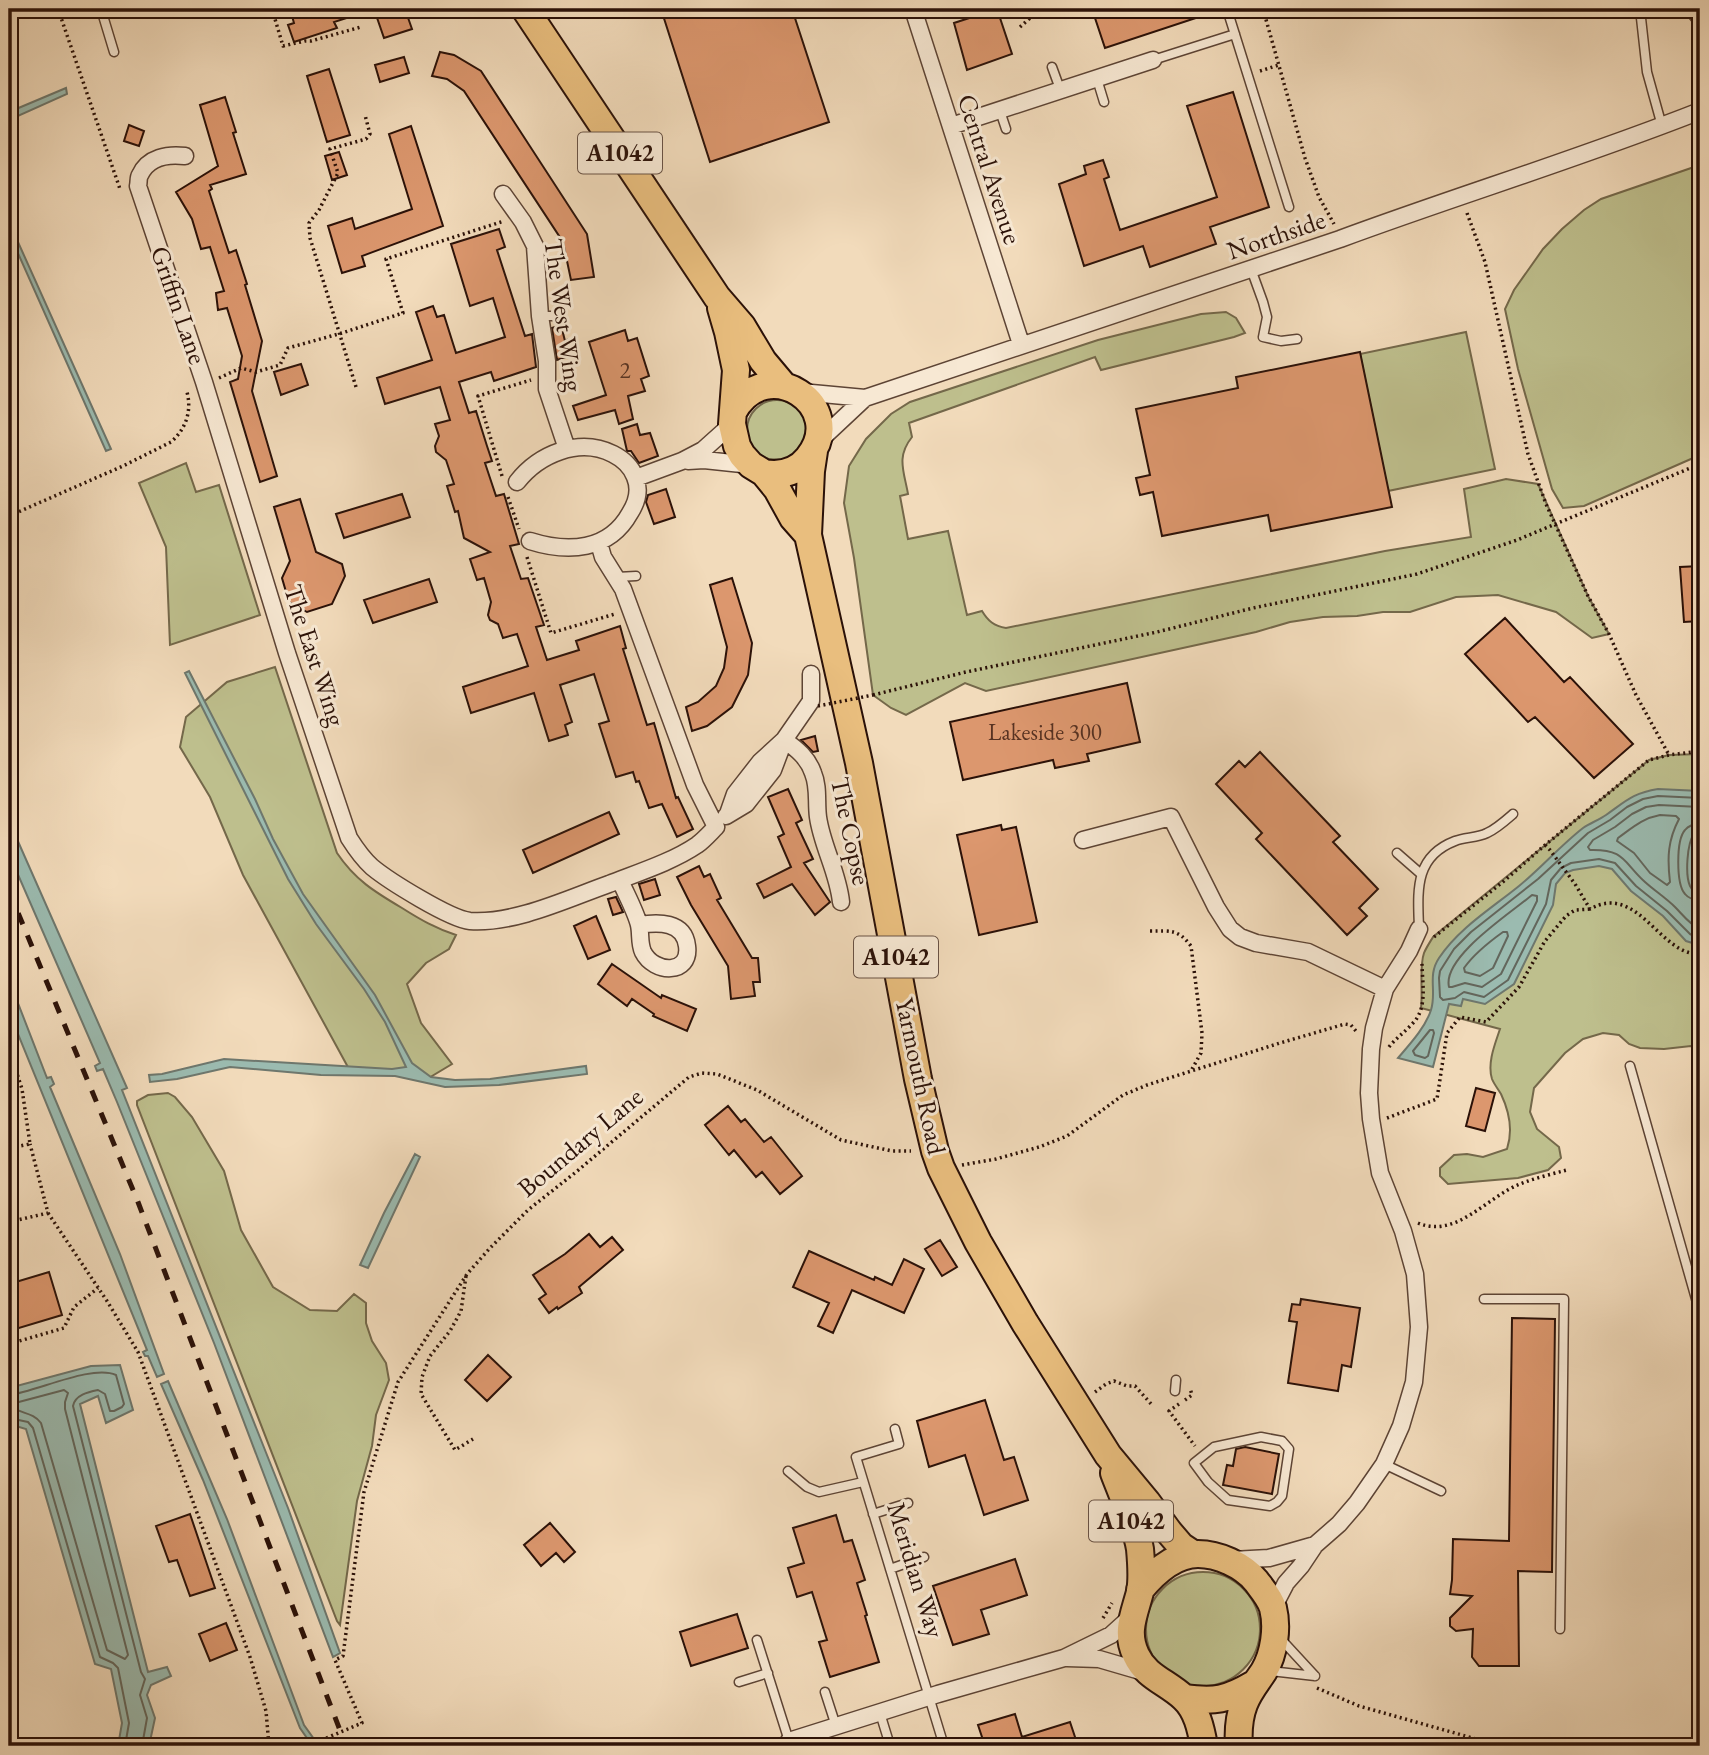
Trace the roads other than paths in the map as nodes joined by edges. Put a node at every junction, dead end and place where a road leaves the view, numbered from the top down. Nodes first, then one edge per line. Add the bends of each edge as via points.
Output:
1 (101, 9) edge
2 (525, 9) edge
3 (913, 9) edge
4 (1227, 9) edge
5 (1640, 9) edge
6 (1688, 9) edge
7 (1700, 24) edge
8 (1235, 34) junction
9 (114, 52) dead end
10 (1153, 60) joint
11 (1052, 67) dead end
12 (1097, 79) junction
13 (1060, 89) junction
14 (1104, 102) dead end
15 (1000, 110) junction
16 (1700, 111) edge
17 (951, 126) junction
18 (1662, 126) junction
19 (1006, 130) dead end
20 (185, 156) dead end
21 (503, 194) dead end
22 (1289, 207) dead end
23 (1251, 269) junction
24 (717, 297) junction
25 (1297, 339) dead end
26 (1021, 344) junction
27 (793, 389) junction
28 (865, 398) junction
29 (732, 418) junction
30 (816, 447) junction
31 (567, 449) junction
32 (682, 461) junction
33 (758, 469) junction
34 (636, 478) junction
35 (511, 483) road end
36 (808, 535) junction
37 (526, 543) road end
38 (599, 543) junction
39 (636, 576) dead end
40 (617, 577) junction
41 (811, 674) dead end
42 (784, 740) junction
43 (1513, 814) dead end
44 (716, 827) junction
45 (1083, 840) dead end
46 (1397, 853) dead end
47 (1421, 874) junction
48 (620, 880) junction
49 (841, 902) dead end
50 (639, 925) dead end
51 (1419, 929) joint
52 (1385, 989) junction
53 (1630, 1066) dead end
54 (1484, 1299) dead end
55 (1699, 1303) edge
56 (1700, 1313) edge
57 (1176, 1380) road end
58 (1175, 1391) dead end
59 (895, 1429) dead end
60 (1108, 1455) junction
61 (1194, 1463) joint
62 (1384, 1464) junction
63 (788, 1471) dead end
64 (863, 1482) junction
65 (1440, 1491) dead end
66 (908, 1503) dead end
67 (873, 1514) junction
68 (1315, 1545) junction
69 (1193, 1554) junction
70 (924, 1557) dead end
71 (1225, 1560) junction
72 (890, 1569) junction
73 (1140, 1590) junction
74 (1132, 1616) junction
75 (1274, 1620) junction
76 (1560, 1629) dead end
77 (757, 1640) dead end
78 (1064, 1658) junction
79 (768, 1673) junction
80 (1149, 1674) junction
81 (1259, 1677) junction
82 (739, 1682) dead end
83 (825, 1692) dead end
84 (929, 1698) junction
85 (1184, 1698) junction
86 (880, 1713) junction
87 (836, 1726) junction
88 (888, 1739) dead end
89 (790, 1744) edge
90 (944, 1746) edge
91 (1204, 1746) edge
92 (1239, 1746) edge

1 - 9 lane
2 - 24 highway, Yarmouth Road / A1042
3 - 17 street, Central Avenue
4 - 8 lane
5 - 18 lane via 1647,72
6 - 7 lane
8 - 10 lane
8 - 22 lane
10 - 12 street
11 - 13 lane
12 - 13 street
12 - 14 lane
13 - 15 street
15 - 17 street
15 - 19 lane
16 - 18 street, Northside
17 - 26 street, Central Avenue
18 - 23 street, Northside
20 - 48 street, The East Wing via 161,156 140,174 138,186 287,653 358,853 385,877 468,921 530,913
21 - 31 street, The West Wing via 535,246 549,316 547,389
23 - 25 lane via 1267,317 1263,337
23 - 26 street, Northside
24 - 27 highway, Yarmouth Road / A1042 via 763,361
24 - 29 highway, Yarmouth Road / A1042 via 736,370
26 - 28 street, Northside
27 - 28 street, Northside
27 - 29 highway via 773,385 755,389 739,401
27 - 30 highway, Yarmouth Road / A1042 via 816,410 820,433
28 - 30 street, Northside
29 - 32 street via 703,450
29 - 33 highway, Yarmouth Road / A1042 via 737,446
30 - 33 highway via 804,464 792,471 774,475
30 - 36 highway, Yarmouth Road / A1042
31 - 34 street via 609,452 631,467
31 - 35 street via 533,465
32 - 33 street
32 - 34 street
33 - 36 highway, Yarmouth Road / A1042 via 778,489
34 - 38 street via 638,492 629,516
36 - 60 highway, Yarmouth Road / A1042 via 859,763 918,1079 938,1160 978,1242
37 - 38 street via 558,547
38 - 40 street
39 - 40 lane
40 - 44 street via 695,785
41 - 42 street via 811,701
42 - 44 street via 766,779 746,804
42 - 49 street, The Copse via 805,757 814,773 818,818
43 - 47 lane via 1485,834 1454,841 1439,850
44 - 48 street, The East Wing via 700,844
45 - 52 street via 1171,817 1230,929 1256,943 1308,952
46 - 47 lane
47 - 51 lane
48 - 50 street
51 - 52 street
52 - 62 street via 1371,1049 1371,1119 1380,1173 1415,1275 1419,1327 1414,1382
53 - 55 lane
54 - 76 lane via 1564,1299
55 - 56 lane
57 - 58 lane
59 - 64 lane, Meridian Way via 899,1444 856,1457
60 - 69 highway, Yarmouth Road / A1042 via 1181,1546
60 - 73 highway, Yarmouth Road / A1042 via 1140,1550
61 - 61 lane via 1228,1500 1270,1506 1282,1496 1289,1449 1282,1441 1261,1437 1213,1447
62 - 65 lane
62 - 68 street via 1357,1503
63 - 64 lane via 819,1492
64 - 67 lane, Meridian Way
66 - 67 lane
67 - 72 lane, Meridian Way
68 - 71 street via 1269,1558
68 - 75 street via 1286,1583
69 - 71 highway
69 - 73 highway via 1151,1576
70 - 72 lane
71 - 75 highway via 1250,1574 1263,1590
72 - 84 lane, Meridian Way
73 - 74 highway, Yarmouth Road
74 - 78 street via 1111,1635
74 - 80 highway, Yarmouth Road via 1136,1655
75 - 81 highway via 1272,1653
75 - 81 lane via 1315,1676
77 - 79 lane
78 - 80 street via 1099,1659
78 - 84 street
79 - 82 lane
79 - 89 lane
80 - 85 highway, Yarmouth Road
81 - 85 highway via 1239,1693 1222,1699
81 - 92 highway via 1244,1703
83 - 87 lane
84 - 86 street
84 - 90 lane, Meridian Way
85 - 91 highway, Yarmouth Road via 1195,1712
86 - 87 street
86 - 88 lane
87 - 89 street

